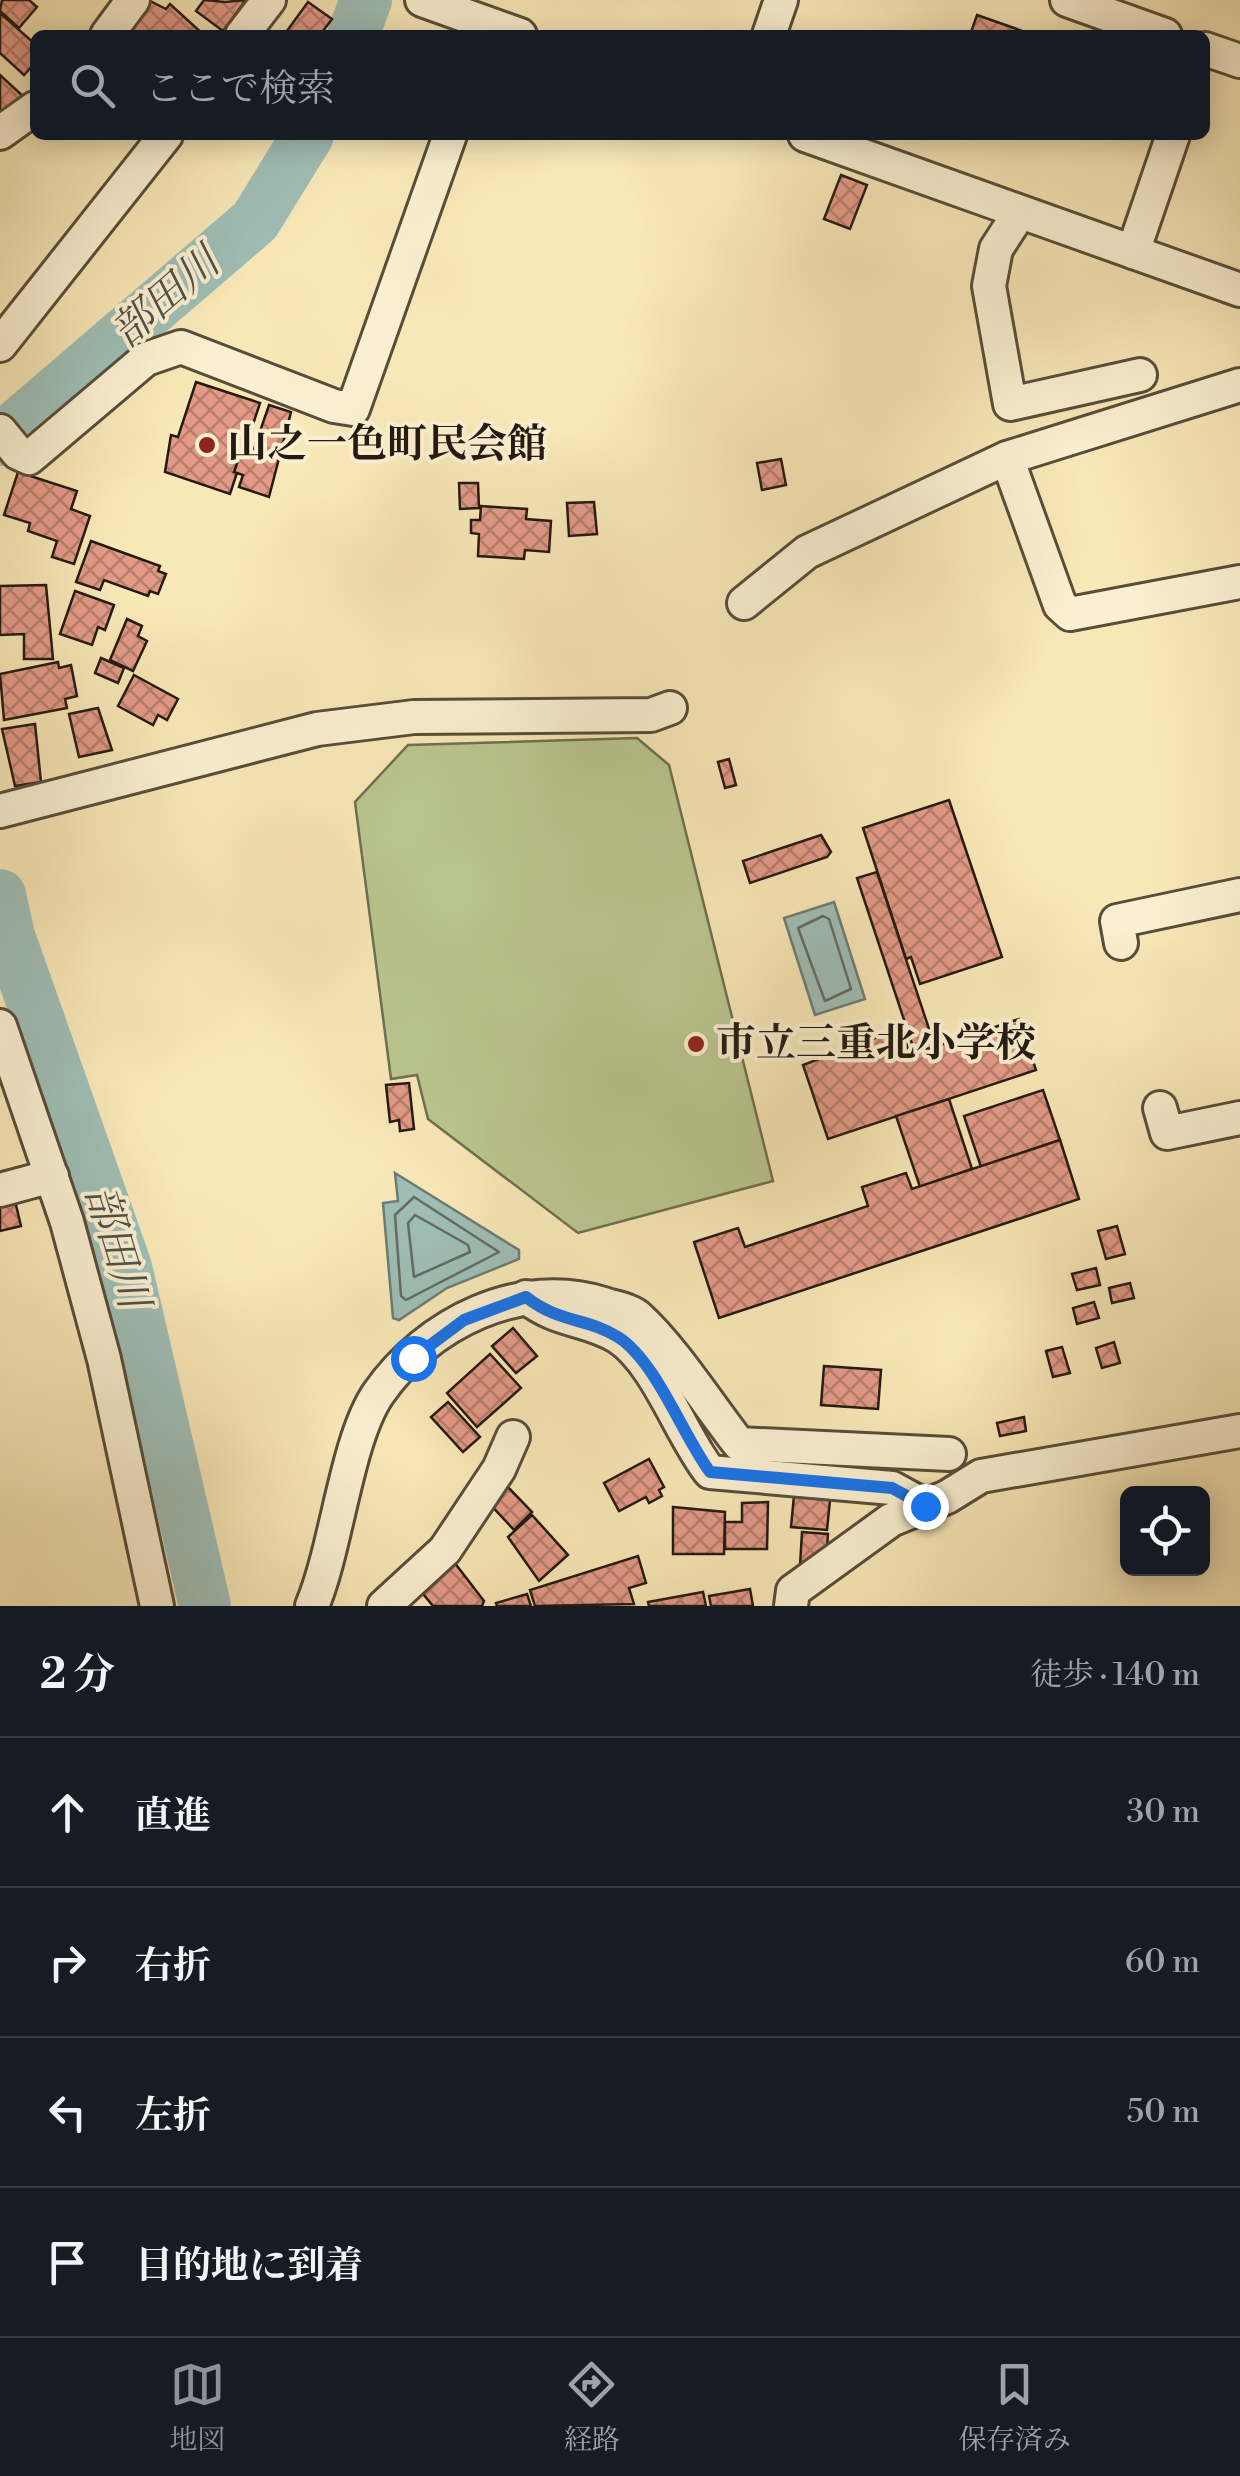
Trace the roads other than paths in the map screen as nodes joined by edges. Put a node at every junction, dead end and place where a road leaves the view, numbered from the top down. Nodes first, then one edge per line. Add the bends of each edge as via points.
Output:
1 (133, 0) edge
2 (269, 0) edge
3 (422, 0) edge
4 (781, 0) edge
5 (1066, 0) edge
6 (498, 24) edge
7 (111, 30) edge
8 (246, 30) edge
9 (771, 30) edge
10 (1151, 30) edge
11 (1210, 51) edge
12 (1240, 62) edge
13 (30, 112) edge
14 (0, 133) edge
15 (162, 140) edge
16 (448, 140) edge
17 (820, 140) edge
18 (1171, 140) edge
19 (1020, 212) junction
20 (1132, 252) junction
21 (1240, 290) edge
22 (0, 345) edge
23 (1140, 375) dead end
24 (1240, 385) edge
25 (9, 442) edge
26 (1008, 458) junction
27 (1240, 582) edge
28 (744, 602) dead end
29 (670, 708) dead end
30 (5, 811) edge
31 (1240, 896) edge
32 (1122, 943) dead end
33 (0, 1026) edge
34 (1160, 1108) dead end
35 (1240, 1118) edge
36 (52, 1176) junction
37 (0, 1190) edge
38 (526, 1297) junction
39 (1240, 1431) edge
40 (514, 1437) dead end
41 (949, 1454) dead end
42 (925, 1506) junction
43 (157, 1606) edge
44 (312, 1606) edge
45 (384, 1606) edge
46 (791, 1606) edge

1 - 7 street
2 - 8 street
3 - 6 street
4 - 9 street
5 - 10 street
11 - 12 street
13 - 14 street
15 - 22 street
16 - 25 street via 353,410 181,347 146,359 30,458
17 - 19 street
18 - 20 street
19 - 20 street
19 - 23 street via 996,250 988,286 1010,404
20 - 21 street
24 - 26 street
26 - 27 street via 1060,605 1070,614
26 - 28 street via 807,552
29 - 30 street via 651,715 414,717 318,729
31 - 32 street via 1117,921
33 - 36 street
34 - 35 street via 1167,1133
36 - 37 street
36 - 43 street via 104,1359
38 - 41 street via 560,1293 637,1315 739,1444
38 - 42 street via 548,1314 621,1339 664,1393 710,1472 892,1488
38 - 44 street via 436,1337 378,1395
39 - 42 street via 981,1476
40 - 45 street via 445,1550
42 - 46 street via 890,1520 793,1591

